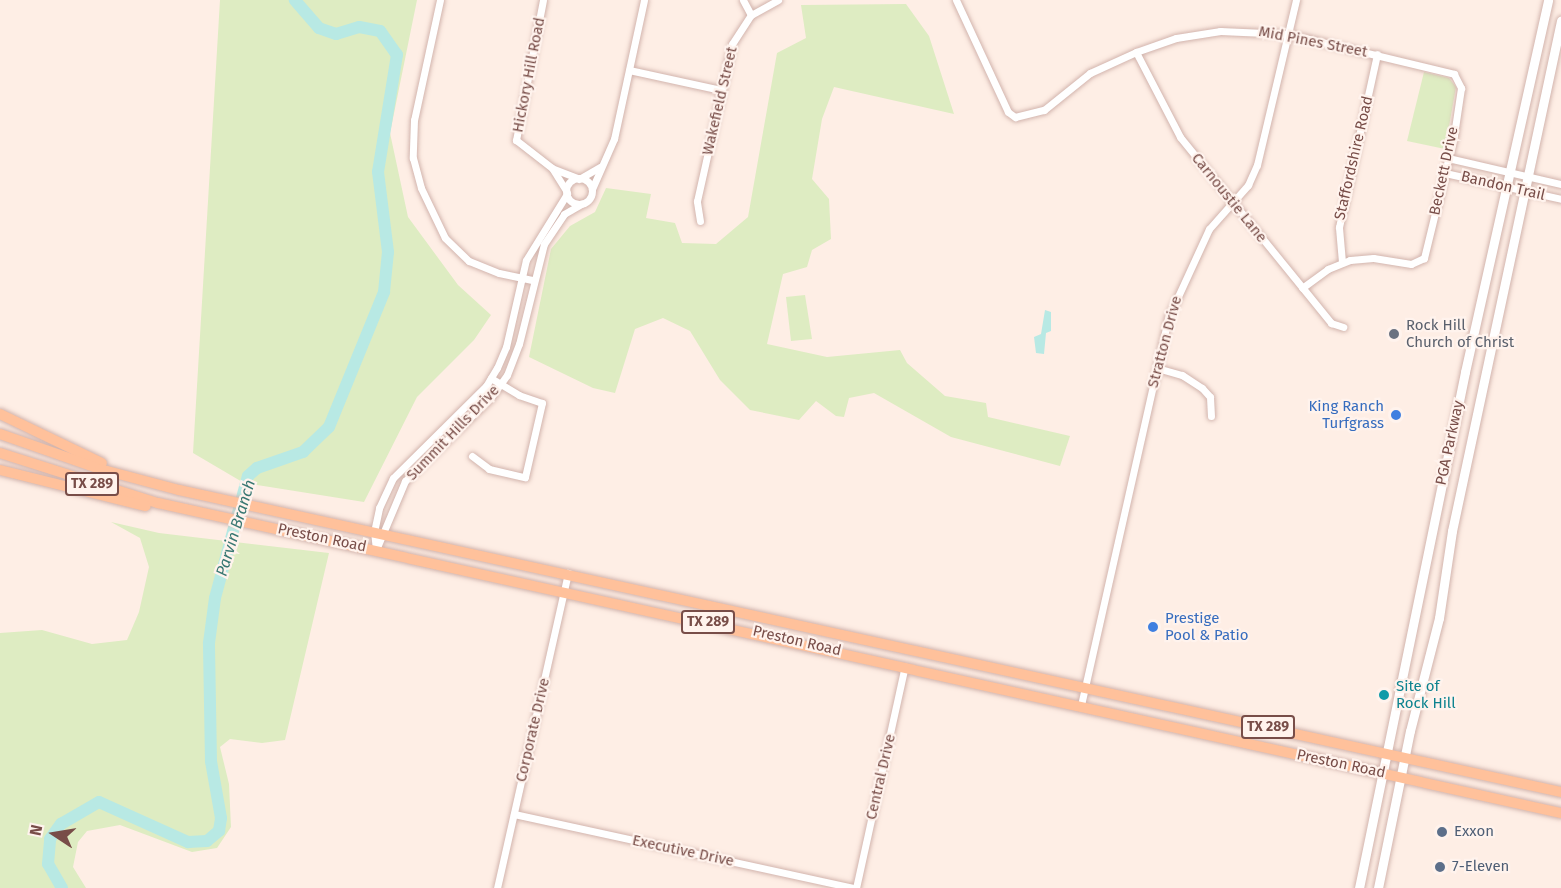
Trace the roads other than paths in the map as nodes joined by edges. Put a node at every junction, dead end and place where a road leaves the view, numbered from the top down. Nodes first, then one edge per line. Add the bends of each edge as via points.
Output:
1 (440, 0) edge
2 (543, 0) edge
3 (644, 0) edge
4 (743, 0) edge
5 (778, 0) edge
6 (956, 0) edge
7 (1296, 0) edge
8 (1548, 0) edge
9 (751, 15) junction
10 (1561, 21) edge
11 (1288, 34) junction
12 (1136, 52) junction
13 (1377, 54) junction
14 (629, 70) junction
15 (1458, 78) joint
16 (721, 90) junction
17 (1448, 158) junction
18 (600, 166) junction
19 (552, 168) junction
20 (1509, 172) junction
21 (1445, 173) junction
22 (1527, 176) junction
23 (578, 179) junction
24 (1561, 184) edge
25 (1506, 187) junction
26 (592, 189) junction
27 (1524, 191) junction
28 (567, 193) junction
29 (1561, 199) edge
30 (1233, 202) junction
31 (581, 204) junction
32 (700, 221) dead end
33 (1342, 262) junction
34 (521, 278) junction
35 (533, 280) junction
36 (1302, 288) junction
37 (1343, 327) dead end
38 (1157, 368) junction
39 (491, 378) junction
40 (500, 385) junction
41 (0, 414) edge
42 (1211, 416) dead end
43 (0, 434) edge
44 (0, 453) edge
45 (472, 456) dead end
46 (0, 470) edge
47 (179, 490) junction
48 (186, 509) junction
49 (379, 533) junction
50 (376, 549) junction
51 (568, 573) junction
52 (564, 589) junction
53 (791, 622) junction
54 (788, 639) junction
55 (920, 651) junction
56 (905, 666) junction
57 (1084, 688) junction
58 (1081, 705) junction
59 (1387, 753) junction
60 (1406, 757) junction
61 (1383, 774) junction
62 (1402, 777) junction
63 (1561, 792) edge
64 (1561, 813) edge
65 (514, 814) junction
66 (497, 888) edge
67 (854, 888) edge
68 (1359, 888) edge
69 (1378, 888) edge

1 - 34 street via 414,120 413,158 421,188 445,238 469,261
2 - 19 street, Hickory Hill Road via 516,140
3 - 14 street
4 - 9 street
5 - 9 street, Wakefield Street
6 - 12 street, Mid Pines Street via 1008,112 1018,117 1044,110 1090,73
7 - 11 street, Stratton Drive
8 - 20 main road, PGA Parkway
9 - 16 street, Wakefield Street via 732,44
10 - 22 main road, PGA Parkway
11 - 12 street, Mid Pines Street via 1207,32
11 - 13 street, Mid Pines Street
11 - 30 street, Stratton Drive via 1257,165 1248,185
12 - 30 street, Carnoustie Lane via 1177,133
13 - 15 street, Mid Pines Street via 1448,70
13 - 33 street, Staffordshire Road via 1338,227
14 - 16 street
14 - 18 street via 614,139
15 - 17 street, Beckett Drive via 1460,92
16 - 32 street, Wakefield Street via 697,201
17 - 20 street, Bandon Trail
17 - 21 street, Beckett Drive
18 - 23 street
18 - 26 street
19 - 23 street, Hickory Hill Road
19 - 28 street, Hickory Hill Road
20 - 22 street, Bandon Trail
20 - 25 main road, PGA Parkway
21 - 25 street, Bandon Trail
21 - 33 street, Beckett Drive via 1428,250 1419,262 1408,265 1373,258
22 - 24 street, Bandon Trail
22 - 27 main road, PGA Parkway
23 - 26 street via 588,182
23 - 28 street via 569,183
25 - 27 street, Bandon Trail
25 - 59 main road, PGA Parkway
26 - 31 street via 589,199
27 - 29 street, Bandon Trail
27 - 60 main road, PGA Parkway via 1452,531 1439,618
28 - 31 street via 572,201
28 - 34 street, Summit Hills Drive via 530,252
30 - 36 street, Carnoustie Lane
30 - 38 street, Stratton Drive via 1209,229 1175,298
31 - 35 street, Summit Hills Drive via 567,211 551,230
33 - 36 street
34 - 35 street
34 - 39 street, Summit Hills Drive via 499,365
35 - 40 street, Summit Hills Drive via 509,371
36 - 37 street, Carnoustie Lane via 1331,323
38 - 42 street via 1182,375 1203,389 1213,403
38 - 57 street, Stratton Drive
39 - 40 street
39 - 49 street, Summit Hills Drive via 398,471 384,493
40 - 45 street via 542,403 525,477 489,469
40 - 49 street, Summit Hills Drive via 405,482
41 - 47 main road via 103,464
43 - 47 main road, Preston Road / TX 289 via 91,466
44 - 48 main road, Preston Road / TX 289 via 81,481
46 - 48 main road via 126,502
47 - 49 main road, Preston Road / TX 289
48 - 50 main road, Preston Road / TX 289
49 - 50 street, Summit Hills Drive
49 - 51 main road, Preston Road / TX 289
50 - 52 main road, Preston Road / TX 289
51 - 52 street, Corporate Drive
51 - 53 main road, Preston Road / TX 289
52 - 54 main road, Preston Road / TX 289
52 - 65 street, Corporate Drive
53 - 54 main road
53 - 55 main road, Preston Road / TX 289
54 - 56 main road, Preston Road / TX 289
55 - 56 main road via 908,658
55 - 57 main road, Preston Road / TX 289
56 - 58 main road, Preston Road / TX 289
56 - 67 street, Central Drive
57 - 58 street, Stratton Drive
57 - 59 main road, Preston Road / TX 289
58 - 61 main road, Preston Road / TX 289
59 - 60 main road, Preston Road / TX 289
59 - 61 main road, PGA Parkway
60 - 62 main road, PGA Parkway
60 - 63 main road, Preston Road / TX 289
61 - 62 main road, Preston Road / TX 289
61 - 68 main road, PGA Parkway
62 - 64 main road, Preston Road / TX 289
62 - 69 main road, PGA Parkway
65 - 66 street, Corporate Drive
65 - 67 street, Executive Drive

